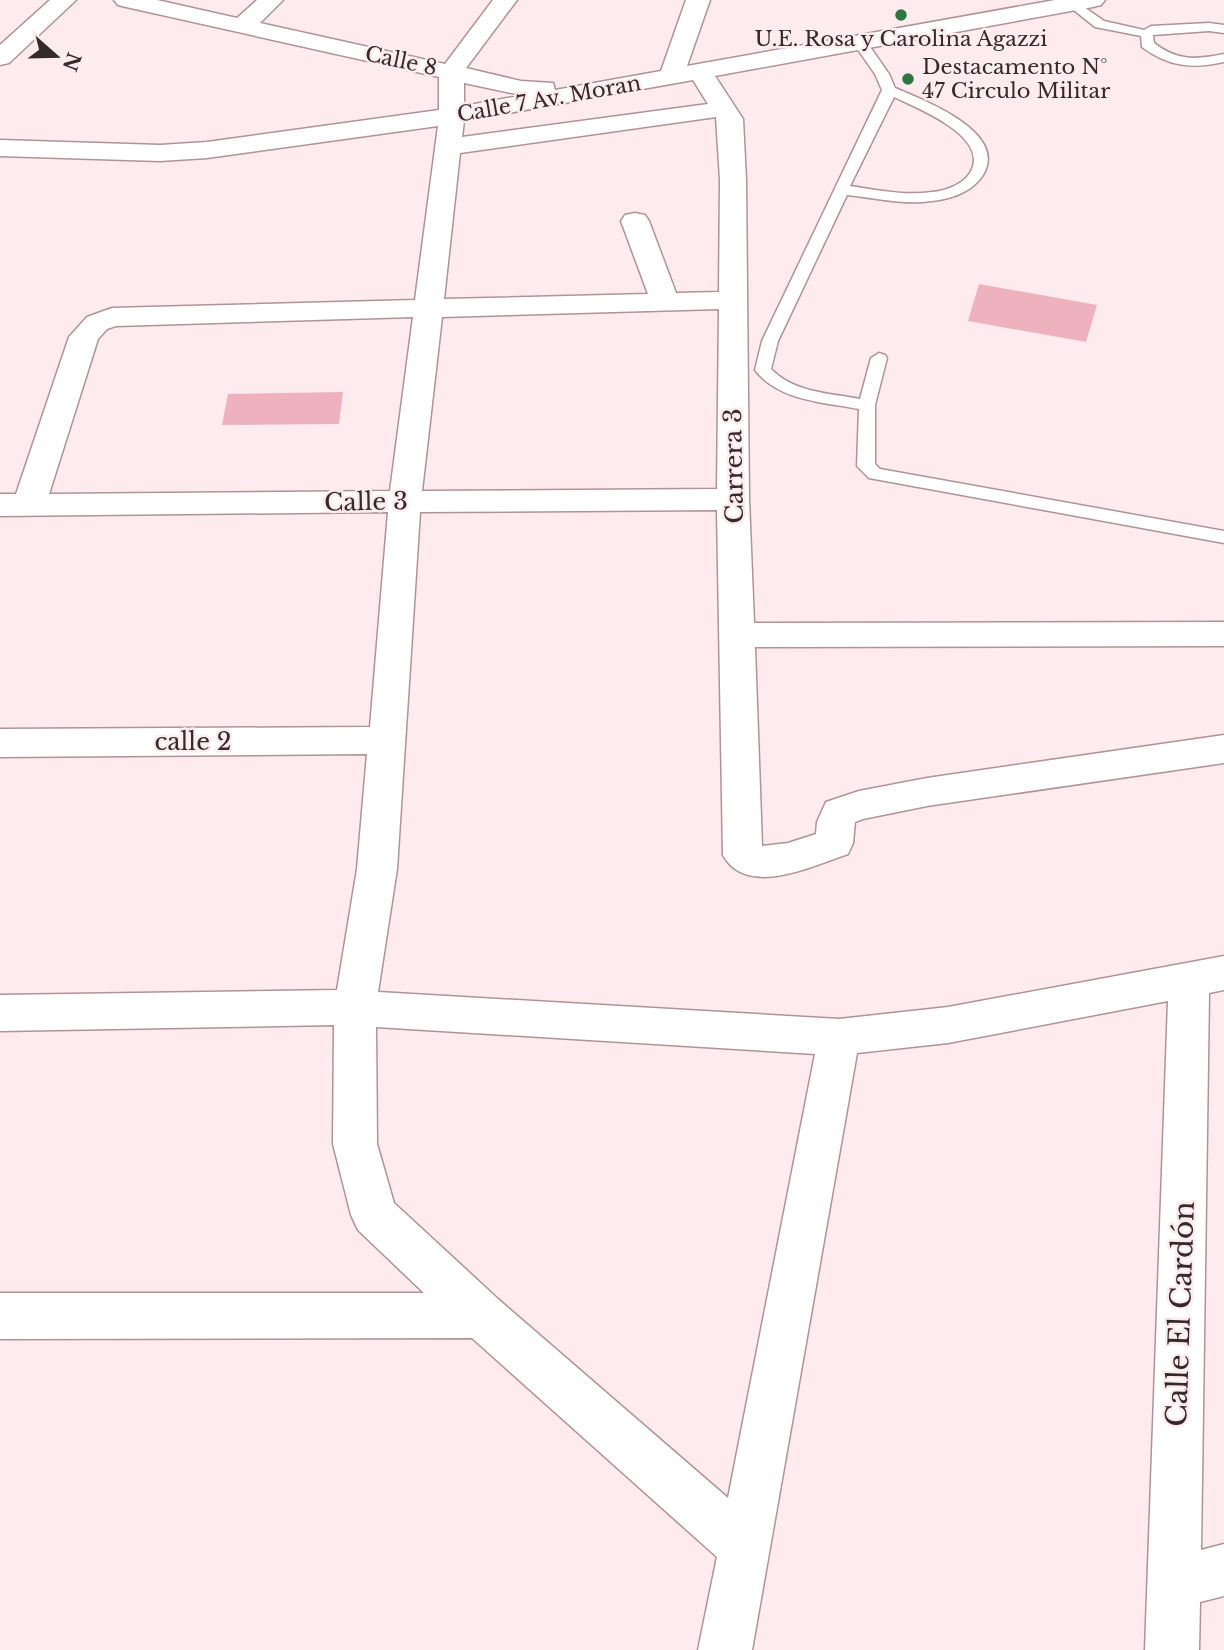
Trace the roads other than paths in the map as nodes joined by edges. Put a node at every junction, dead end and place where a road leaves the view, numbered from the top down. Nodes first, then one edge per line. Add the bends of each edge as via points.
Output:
1 (64, 0) edge
2 (126, 0) edge
3 (271, 0) edge
4 (505, 0) edge
5 (698, 0) edge
6 (1080, 1) edge
7 (241, 27) junction
8 (1224, 29) edge
9 (1147, 34) junction
10 (861, 44) junction
11 (0, 58) edge
12 (1224, 58) edge
13 (683, 70) junction
14 (451, 72) junction
15 (889, 90) junction
16 (723, 109) junction
17 (450, 131) junction
18 (0, 148) edge
19 (843, 190) junction
20 (635, 221) dead end
21 (733, 300) junction
22 (665, 303) junction
23 (426, 310) junction
24 (879, 358) dead end
25 (867, 405) junction
26 (733, 499) junction
27 (405, 501) junction
28 (15, 505) edge
29 (1224, 537) edge
30 (1224, 634) edge
31 (738, 635) junction
32 (387, 740) junction
33 (0, 743) edge
34 (1224, 749) edge
35 (1207, 976) edge
36 (355, 1007) junction
37 (0, 1013) edge
38 (839, 1037) junction
39 (481, 1315) junction
40 (0, 1316) edge
41 (745, 1547) junction
42 (1224, 1570) edge
43 (1173, 1583) junction
44 (725, 1650) edge
45 (1172, 1650) edge

1 - 11 street
2 - 7 street, Calle 8
3 - 7 street
4 - 14 street
5 - 13 street
6 - 9 lane via 1100,24
6 - 10 street, Calle 7 Av. Moran
7 - 14 street, Calle 8
8 - 9 lane via 1176,28
9 - 12 lane via 1147,44 1161,55 1195,65
10 - 13 street, Calle 7 Av. Moran
10 - 15 lane
13 - 14 street, Calle 8 via 537,89
13 - 16 street, Carrera 3
13 - 17 street, Calle 7 Av. Moran
14 - 17 street
15 - 19 lane
15 - 19 lane via 931,108 976,140 982,156 977,173 946,195
16 - 17 street
16 - 21 street, Carrera 3 via 730,119
17 - 18 street, Calle 7 Av. Moran via 160,153
17 - 23 street
19 - 25 lane via 769,341 763,370 772,382 787,389
20 - 22 street
21 - 22 street
21 - 26 street, Carrera 3
22 - 23 street
23 - 27 street
23 - 28 street via 112,317 97,323 84,337
24 - 25 lane
25 - 29 lane via 866,466 875,474
26 - 27 street, Calle 3
26 - 31 street, Carrera 3
27 - 28 street, Calle 3
27 - 32 street
30 - 31 street
31 - 34 street, Carrera 3 via 743,855 756,862 834,843 841,812 859,805
32 - 33 street, calle 2
32 - 36 street via 377,869
35 - 38 street via 948,1025
35 - 43 street, Calle El Cardón
36 - 37 street
36 - 38 street
36 - 39 street via 355,1144 374,1215
38 - 41 street
39 - 40 street
39 - 41 street
41 - 44 street
42 - 43 street
43 - 45 street, Calle El Cardón

